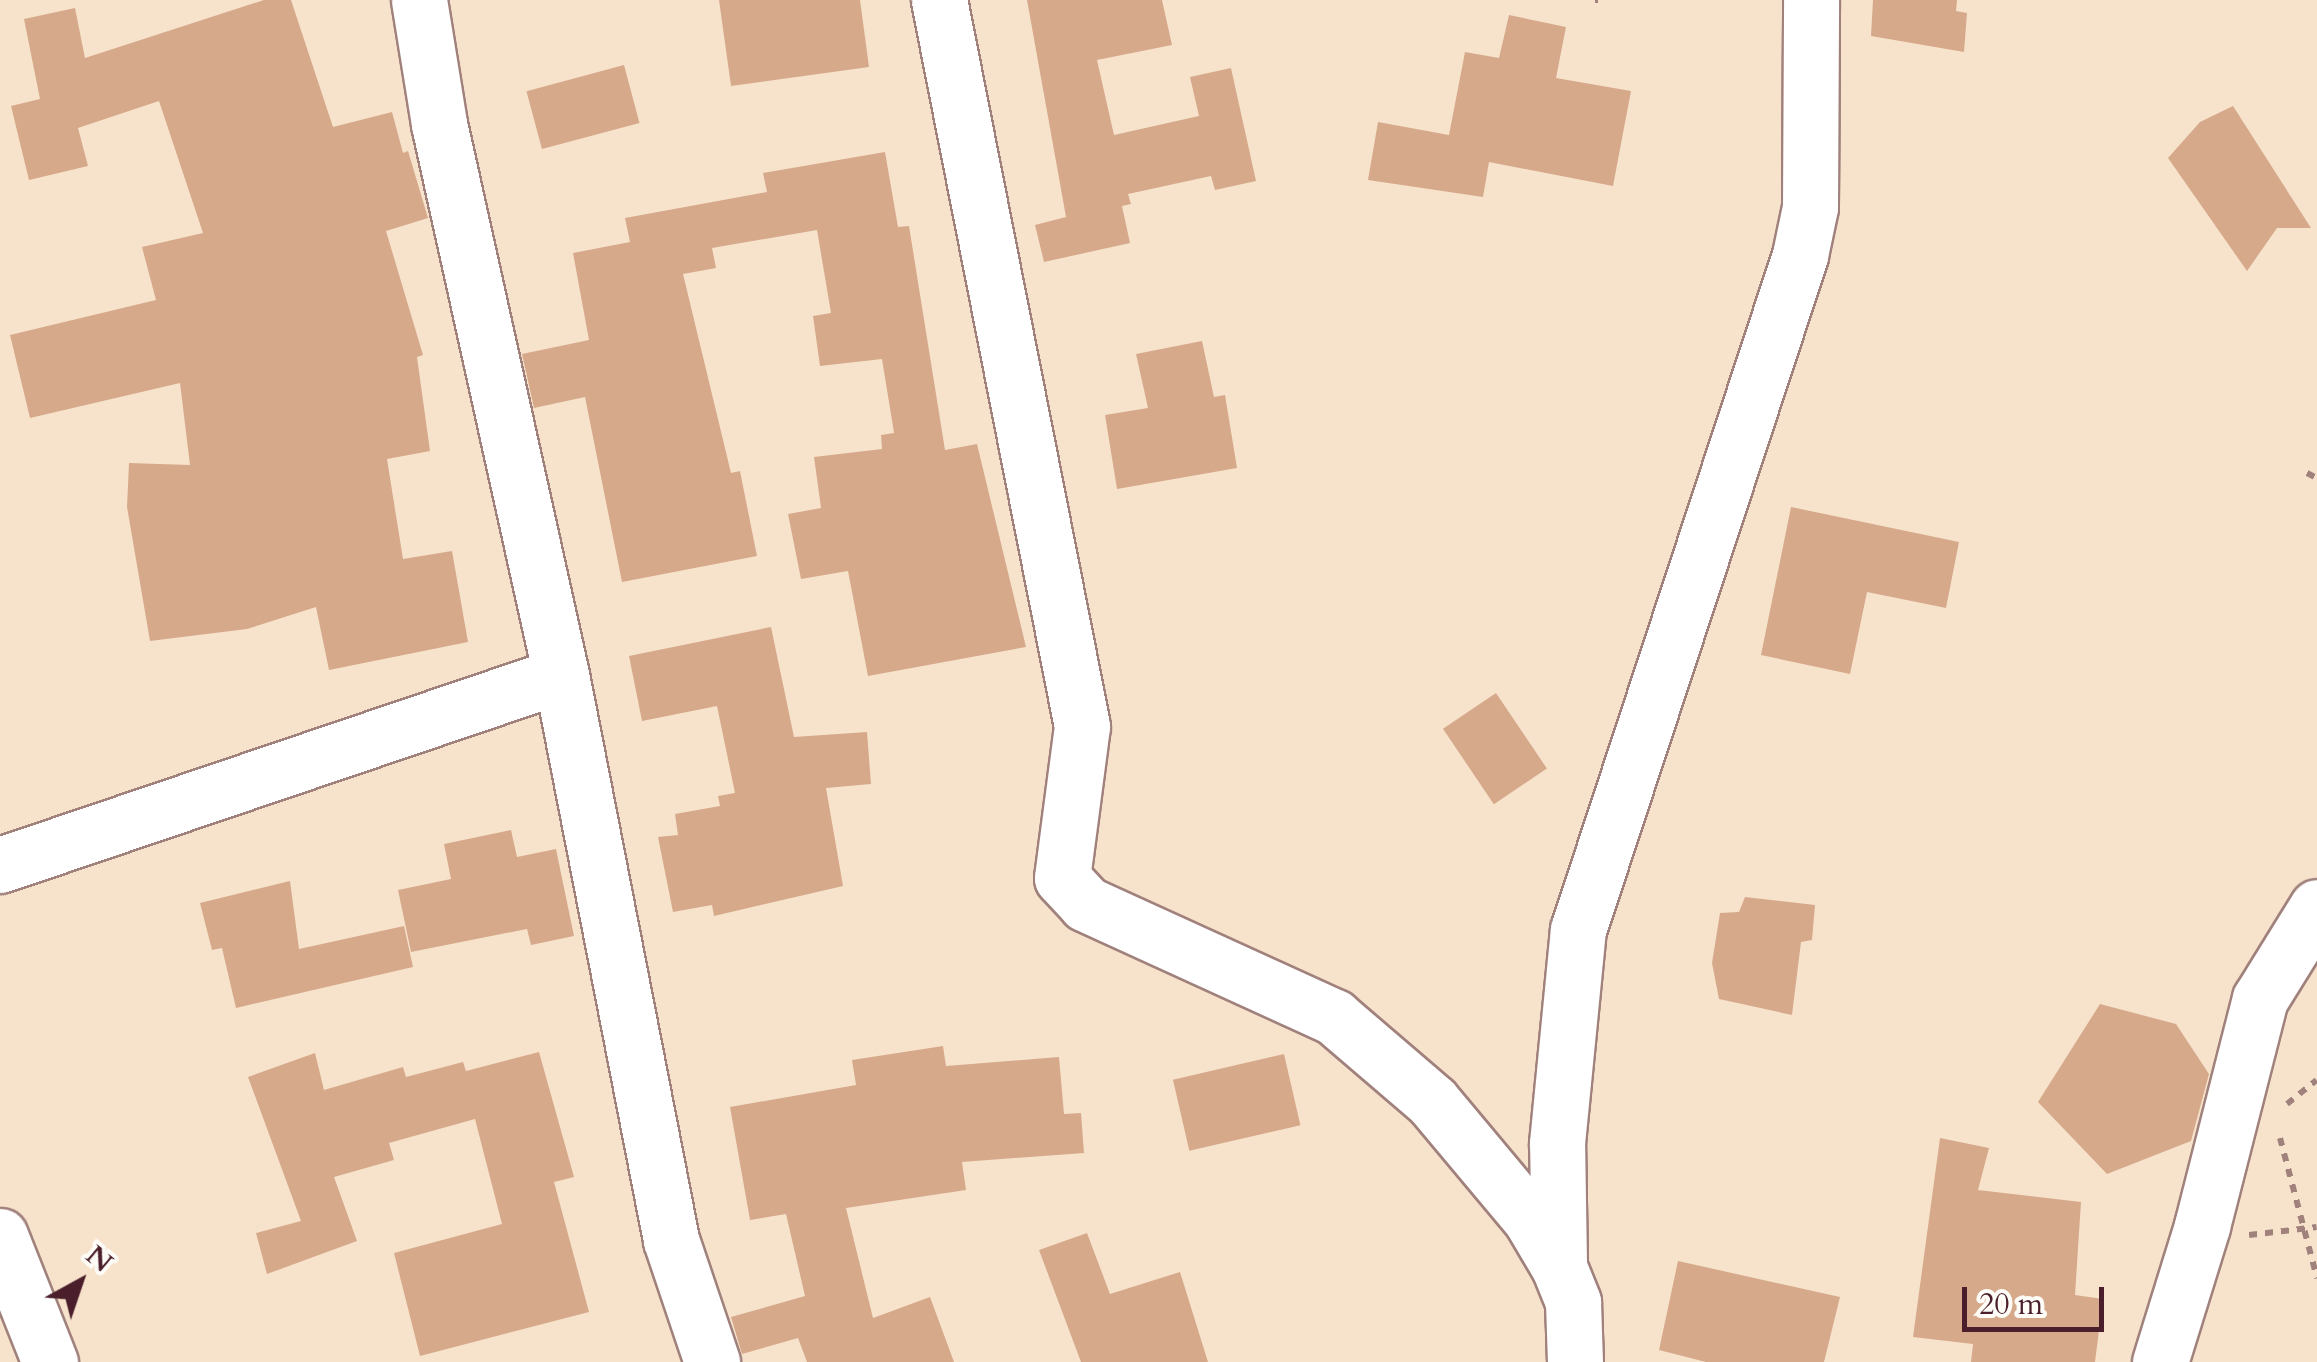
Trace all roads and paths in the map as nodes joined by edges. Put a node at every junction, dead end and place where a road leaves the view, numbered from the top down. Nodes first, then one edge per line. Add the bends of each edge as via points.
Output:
1 (419, 0) edge
2 (939, 0) edge
3 (1812, 0) edge
4 (2307, 473) dead end
5 (2317, 478) edge
6 (561, 674) junction
7 (0, 864) edge
8 (2317, 907) edge
9 (2278, 1126) dead end
10 (0, 1236) edge
11 (1559, 1267) junction
12 (2317, 1278) edge
13 (50, 1362) edge
14 (712, 1362) edge
15 (1576, 1362) edge
16 (2160, 1362) edge

1 - 6 main road via 439,124
2 - 11 main road via 1082,726 1062,878 1086,904 1334,1017 1421,1090 1483,1157
3 - 11 main road via 1810,208 1800,255 1578,930 1557,1144
4 - 5 path
6 - 7 main road
6 - 14 main road via 671,1240
8 - 16 main road via 2260,1000
9 - 12 path via 2296,1217
10 - 13 main road
11 - 15 main road via 1573,1302

